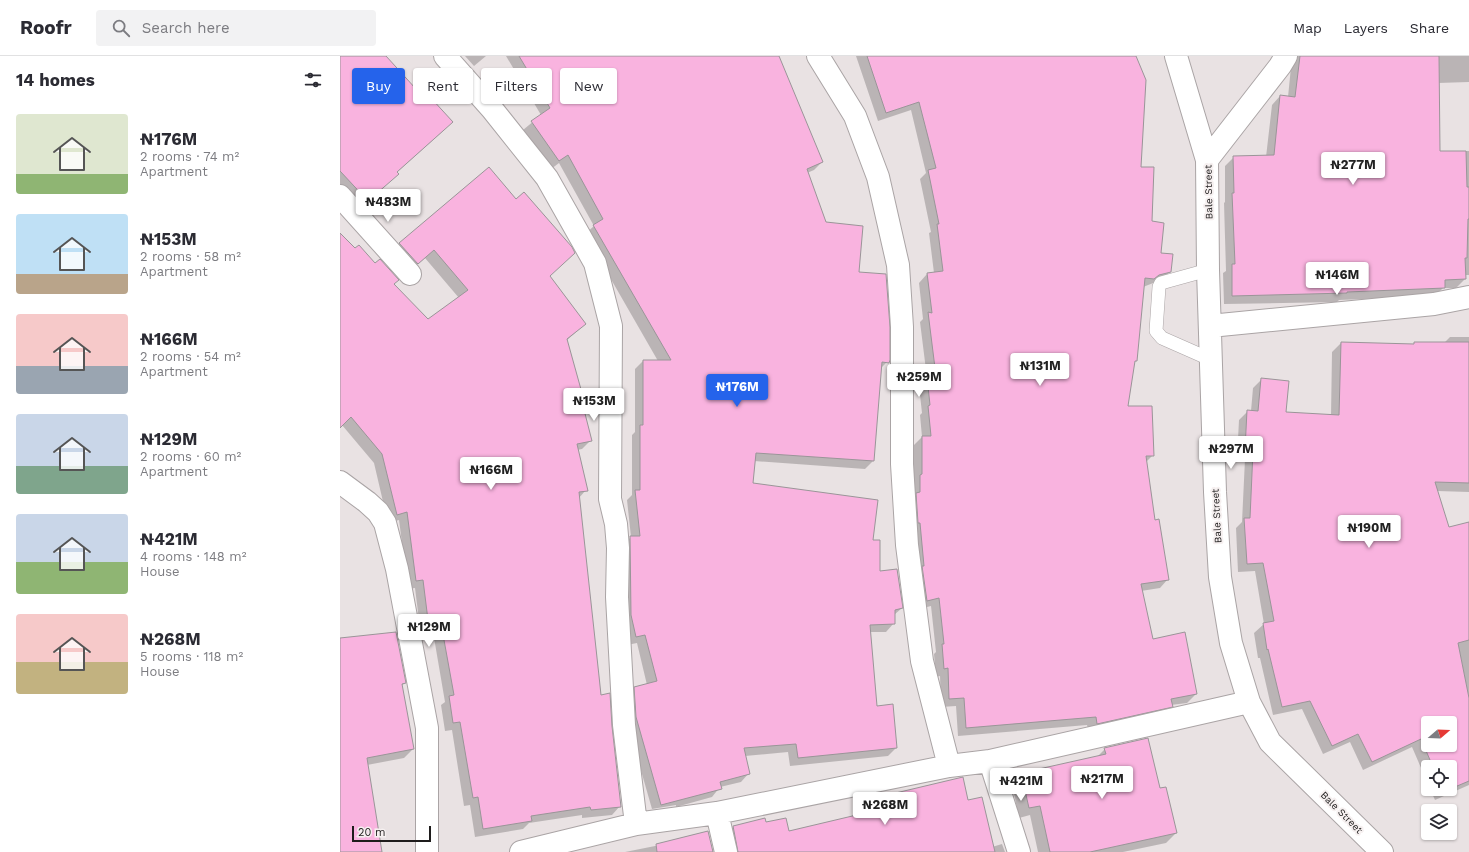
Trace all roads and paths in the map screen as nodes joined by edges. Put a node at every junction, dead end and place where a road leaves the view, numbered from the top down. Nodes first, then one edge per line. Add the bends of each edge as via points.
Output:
1 (445, 56) edge
2 (818, 56) edge
3 (1176, 56) edge
4 (1286, 56) edge
5 (1207, 160) junction
6 (340, 196) edge
7 (1208, 270) junction
8 (410, 274) dead end
9 (1469, 297) edge
10 (1210, 326) junction
11 (1212, 360) junction
12 (340, 482) edge
13 (1249, 702) junction
14 (990, 761) junction
15 (949, 766) junction
16 (717, 813) junction
17 (636, 824) junction
18 (427, 852) edge
19 (521, 852) edge
20 (726, 852) edge
21 (1019, 852) edge
22 (1382, 852) edge

1 - 17 street via 492,109 547,178 595,262 611,326 610,499 618,548 617,597 624,725
2 - 15 street via 855,116 878,178 898,265 902,328 902,464 907,545 922,661
3 - 5 street, Bale Street
4 - 5 street
5 - 7 street, Bale Street
6 - 8 street
7 - 10 street, Bale Street
7 - 11 lane via 1161,283 1156,331 1162,338
9 - 10 street via 1434,304
10 - 11 street, Bale Street
11 - 13 street, Bale Street via 1220,577 1230,643
12 - 18 street via 378,512 385,523 397,569 427,728
13 - 14 street
13 - 22 street, Bale Street via 1270,742
14 - 15 street
14 - 21 street
15 - 16 street
16 - 17 street
16 - 20 street
17 - 19 street

